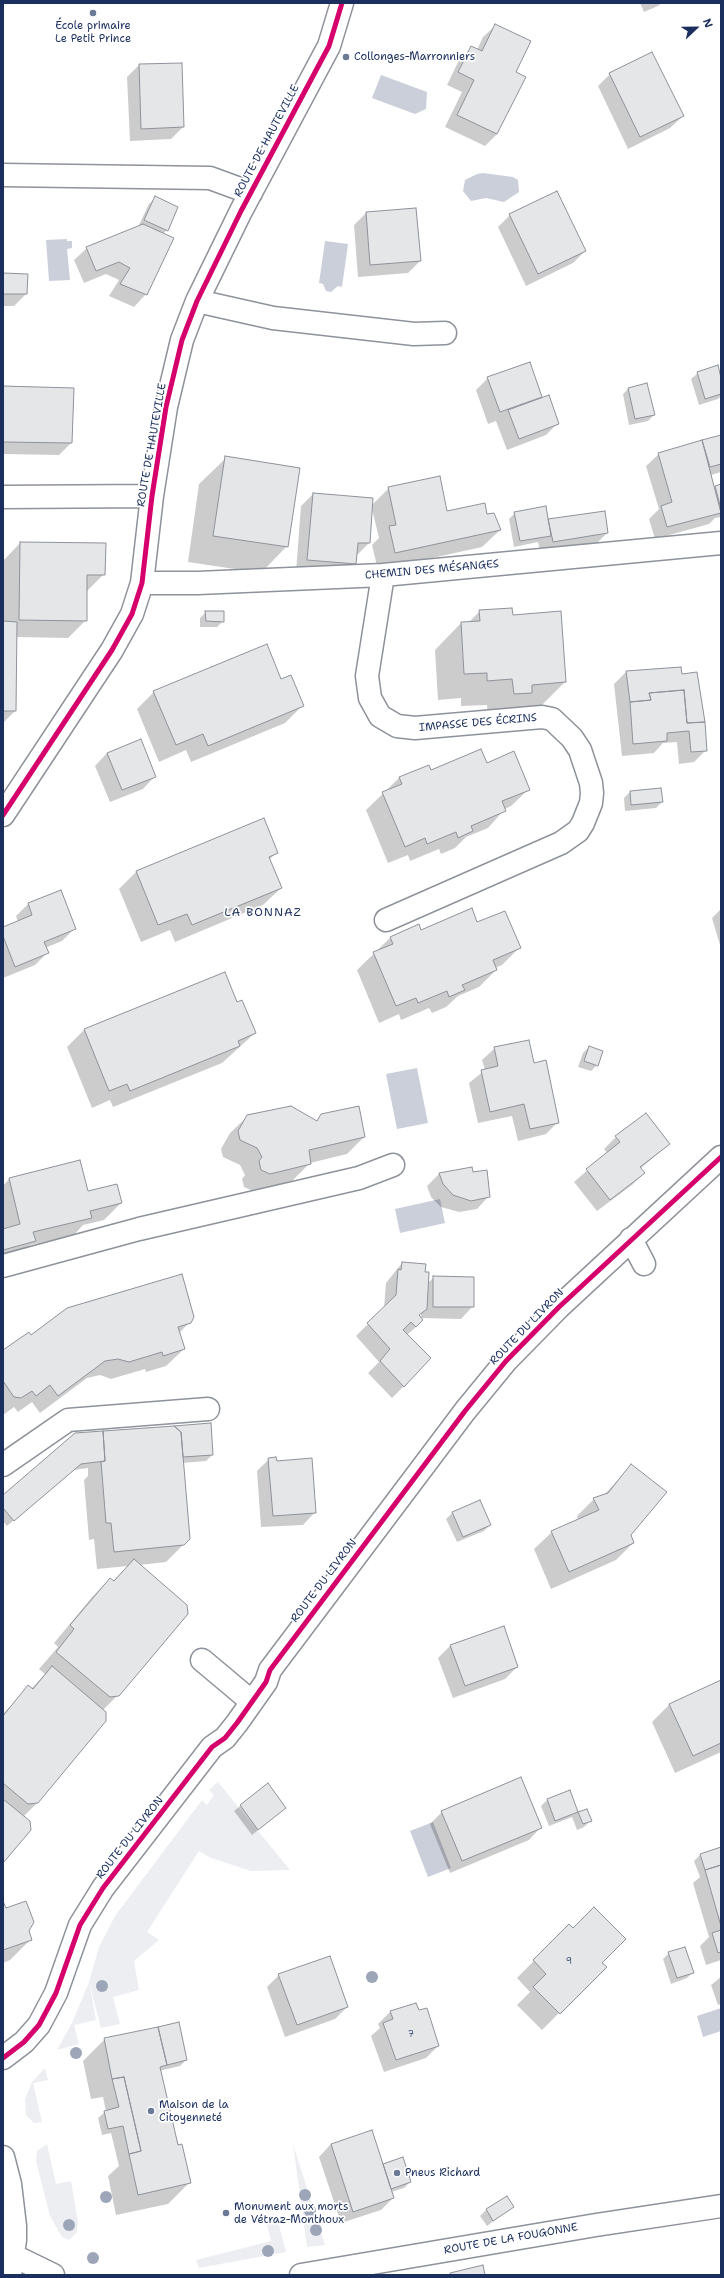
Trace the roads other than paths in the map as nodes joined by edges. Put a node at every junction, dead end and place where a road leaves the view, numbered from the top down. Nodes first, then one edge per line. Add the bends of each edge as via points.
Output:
1 (342, 3) edge
2 (3, 175) edge
3 (251, 193) junction
4 (197, 301) junction
5 (445, 333) dead end
6 (152, 496) junction
7 (3, 497) edge
8 (721, 543) edge
9 (383, 575) junction
10 (142, 583) junction
11 (3, 815) edge
12 (386, 920) dead end
13 (721, 1157) edge
14 (393, 1164) dead end
15 (631, 1239) junction
16 (644, 1264) dead end
17 (3, 1266) edge
18 (208, 1409) dead end
19 (3, 1465) edge
20 (202, 1660) dead end
21 (252, 1702) junction
22 (3, 2058) edge
23 (3, 2157) edge
24 (721, 2206) edge
25 (12, 2266) edge
26 (53, 2275) edge
27 (301, 2275) edge

1 - 3 street, ROUTE DE HAUTEVILLE via 329,46
2 - 3 street via 210,178
3 - 4 street, ROUTE DE HAUTEVILLE
4 - 5 street via 273,318 414,334
4 - 6 street, ROUTE DE HAUTEVILLE via 182,340 168,400
6 - 7 street
6 - 10 street, ROUTE DE HAUTEVILLE
8 - 9 street, CHEMIN DES MÉSANGES
9 - 10 street, CHEMIN DES MÉSANGES
9 - 12 street, IMPASSE DES ÉCRINS via 367,676 370,698 380,716 397,726 415,728 542,717 552,719 572,738 580,750 592,793 583,824 578,831 561,843
10 - 11 street, ROUTE DE HAUTEVILLE via 132,614 112,650
13 - 15 street, ROUTE DU LIVRON
14 - 17 street via 359,1178 139,1229
15 - 16 street
15 - 21 street, ROUTE DU LIVRON via 506,1361 465,1411 270,1670 266,1682
18 - 19 street via 68,1420
20 - 21 street
21 - 22 street, ROUTE DU LIVRON via 225,1738 212,1747 103,1888 80,1925 56,1993 39,2025 24,2042
23 - 25 street via 13,2203 15,2240
24 - 27 street, ROUTE DE LA FOUGONNE
25 - 26 street

